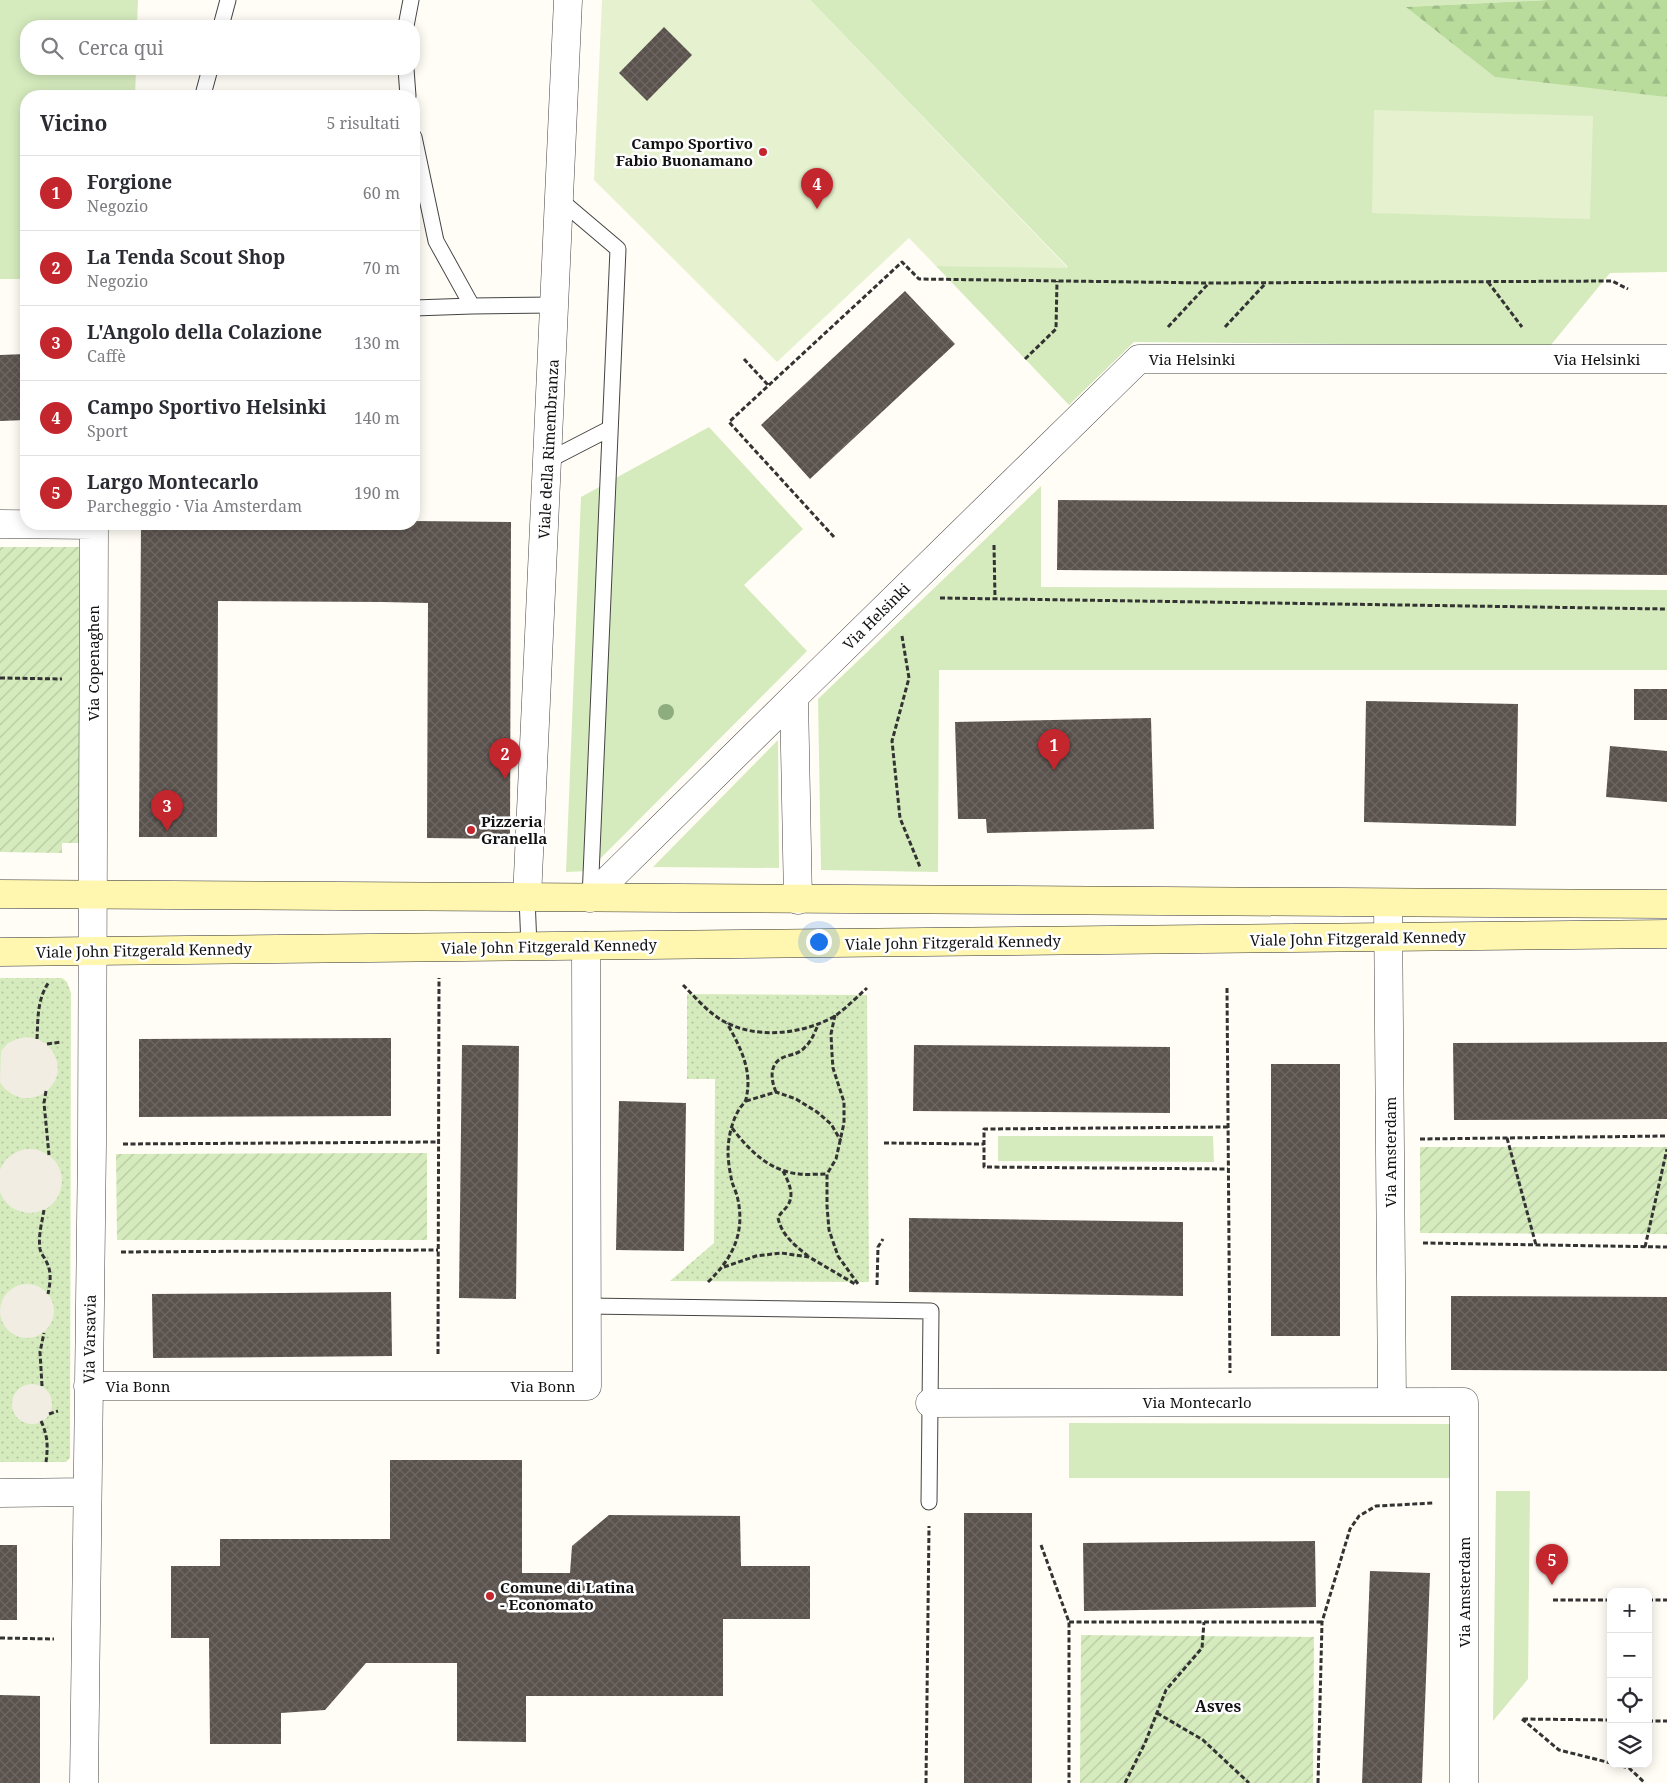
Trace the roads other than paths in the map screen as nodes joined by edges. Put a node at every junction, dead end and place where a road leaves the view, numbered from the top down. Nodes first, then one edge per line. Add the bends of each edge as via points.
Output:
1 (228, 0) edge
2 (411, 0) edge
3 (568, 0) edge
4 (223, 20) edge
5 (407, 20) edge
6 (208, 75) edge
7 (406, 75) edge
8 (204, 90) edge
9 (408, 90) edge
10 (420, 165) edge
11 (559, 199) junction
12 (554, 305) junction
13 (472, 306) junction
14 (420, 308) edge
15 (1667, 359) edge
16 (609, 429) junction
17 (547, 461) junction
18 (0, 524) edge
19 (20, 524) edge
20 (94, 530) edge
21 (794, 697) junction
22 (0, 894) edge
23 (94, 895) junction
24 (527, 898) junction
25 (590, 898) junction
26 (798, 900) junction
27 (1388, 903) junction
28 (1667, 904) edge
29 (1667, 934) edge
30 (1389, 938) junction
31 (529, 946) junction
32 (586, 946) junction
33 (93, 951) junction
34 (0, 952) edge
35 (587, 1306) junction
36 (88, 1386) junction
37 (1392, 1402) junction
38 (1464, 1402) joint
39 (930, 1403) junction
40 (87, 1492) junction
41 (0, 1493) edge
42 (929, 1502) road end
43 (84, 1783) edge
44 (1464, 1783) edge

1 - 4 lane
2 - 5 lane
3 - 11 street, Viale della Rimembranza
6 - 8 lane
7 - 9 lane
10 - 13 lane via 436,241
11 - 12 street, Viale della Rimembranza
11 - 16 lane via 618,249
12 - 13 lane
12 - 17 street, Viale della Rimembranza
13 - 14 lane
15 - 21 street, Via Helsinki via 1139,359
16 - 17 lane
16 - 25 lane
17 - 24 street, Viale della Rimembranza
18 - 19 street, Via Copenaghen
20 - 23 street, Via Copenaghen
21 - 25 street, Via Helsinki
21 - 26 street
22 - 23 street
23 - 24 street
23 - 33 street, Via Varsavia
24 - 25 street
24 - 31 lane
25 - 26 street
26 - 27 street
27 - 28 street
27 - 30 street, Via Amsterdam
29 - 30 street, Viale John Fitzgerald Kennedy
30 - 32 street, Viale John Fitzgerald Kennedy
30 - 37 street, Via Amsterdam
31 - 32 street, Viale John Fitzgerald Kennedy
31 - 33 street, Viale John Fitzgerald Kennedy
32 - 35 street, Via Bonn
33 - 34 street, Viale John Fitzgerald Kennedy
33 - 36 street, Via Varsavia
35 - 36 street, Via Bonn via 587,1386
35 - 39 lane via 931,1311
36 - 40 street, Via Varsavia
37 - 38 street, Via Montecarlo
37 - 39 street, Via Montecarlo
38 - 44 street, Via Amsterdam
39 - 42 lane
40 - 41 street
40 - 43 street, Via Varsavia

